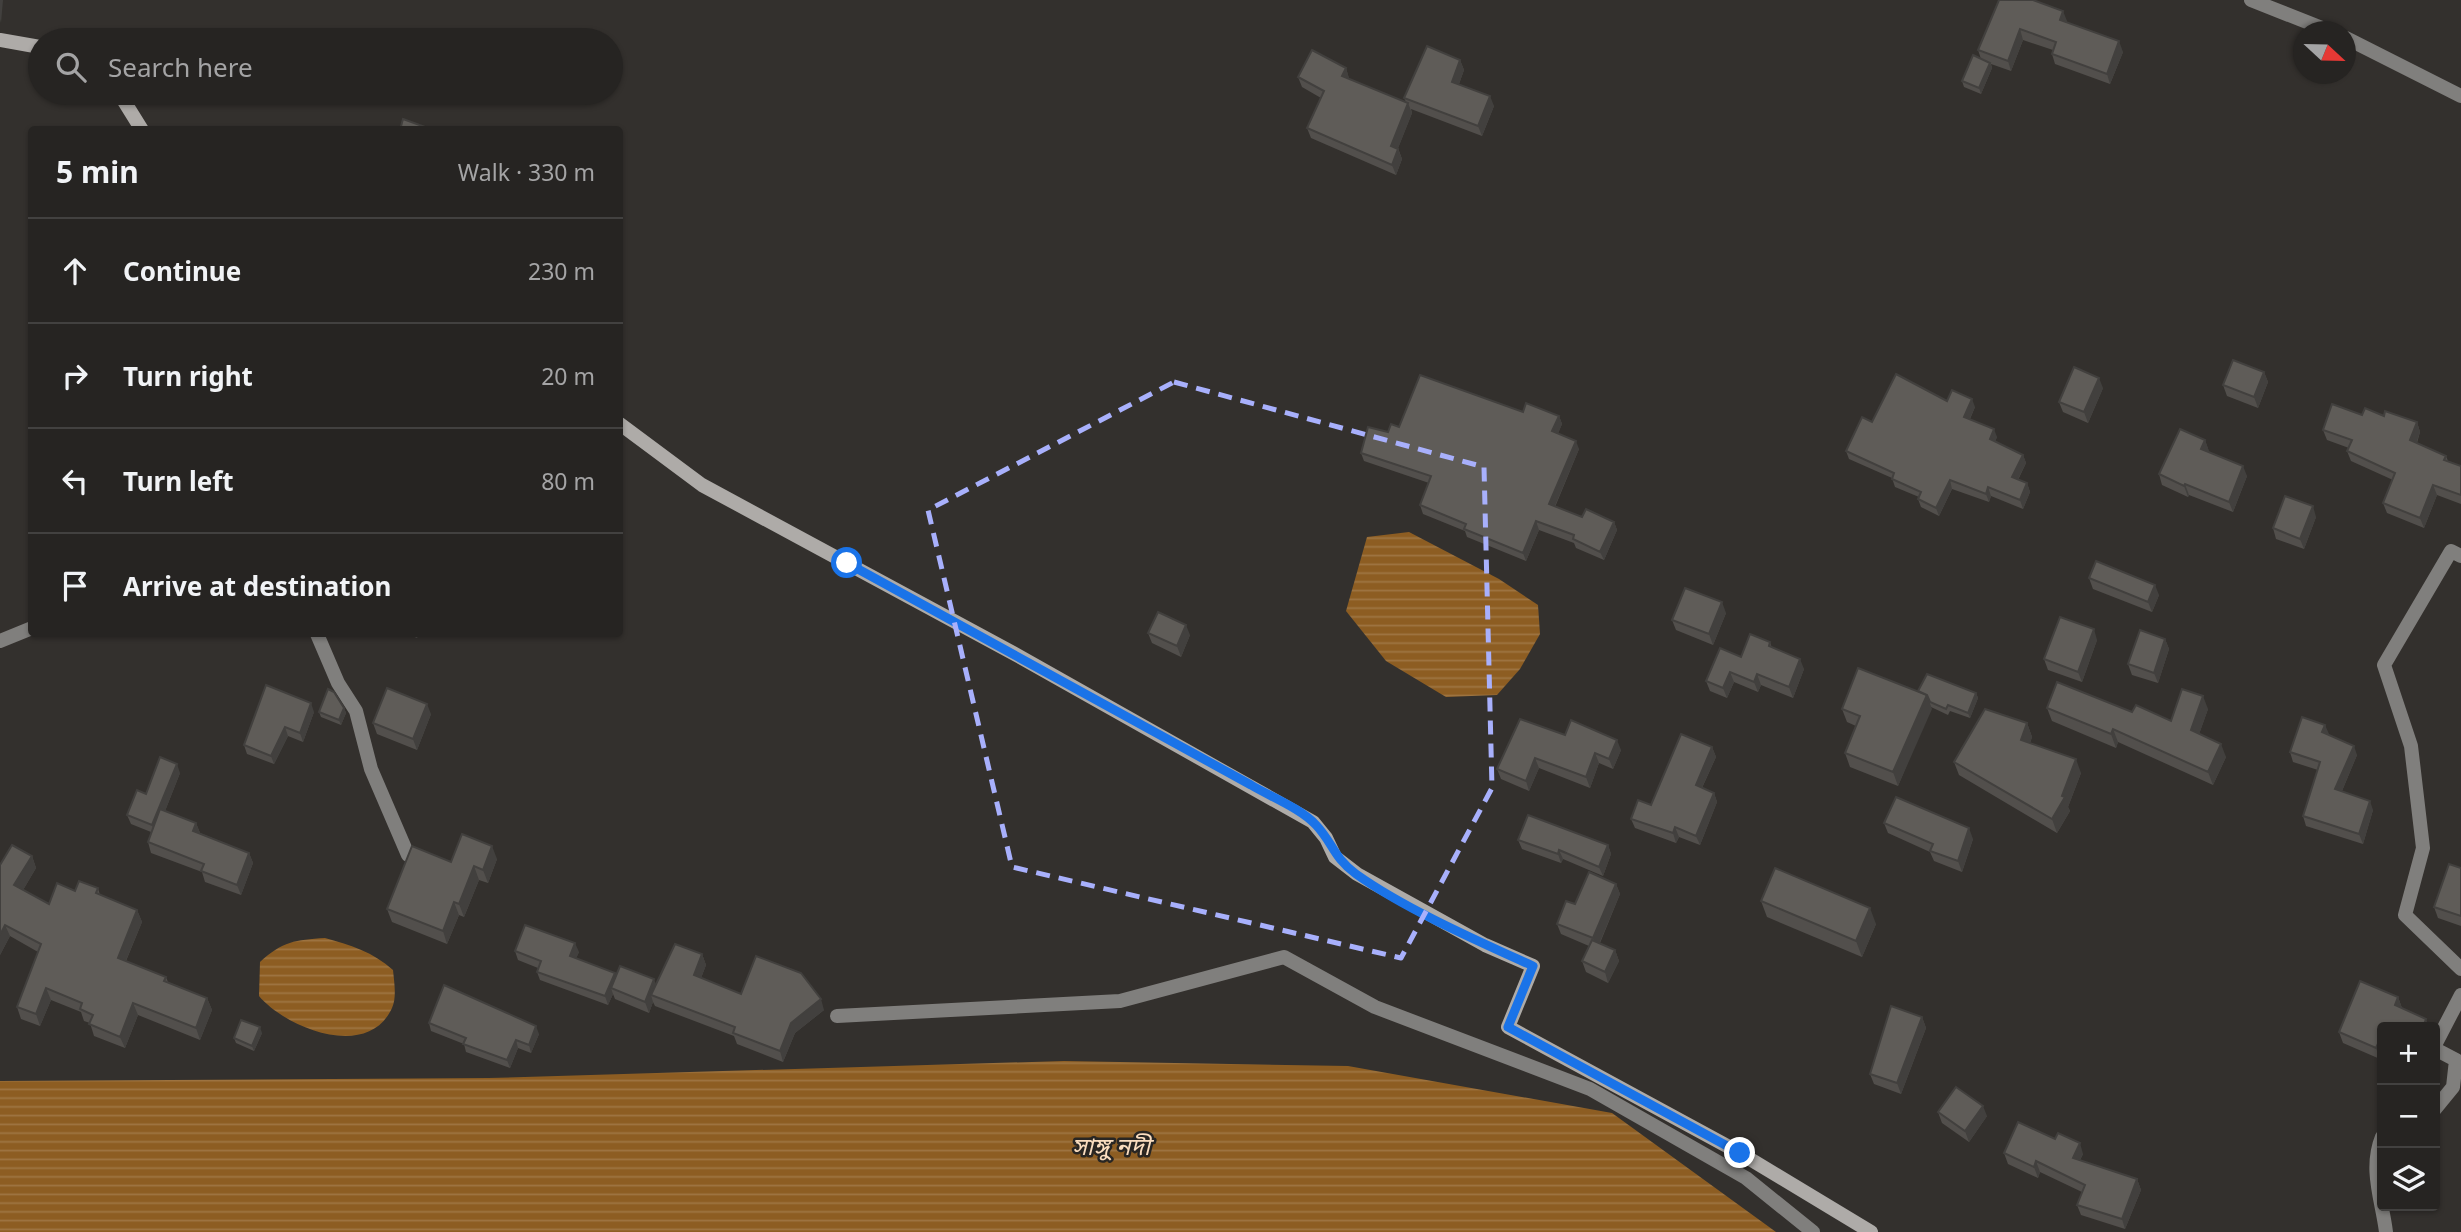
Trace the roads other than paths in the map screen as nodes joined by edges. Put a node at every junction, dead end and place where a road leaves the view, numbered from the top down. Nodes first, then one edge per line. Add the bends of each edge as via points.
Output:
1 (2251, 0) edge
2 (2304, 21) edge
3 (0, 40) edge
4 (2356, 43) edge
5 (28, 45) edge
6 (2461, 96) edge
7 (126, 105) edge
8 (139, 126) edge
9 (623, 426) edge
10 (2461, 556) edge
11 (28, 630) edge
12 (318, 637) edge
13 (0, 641) edge
14 (408, 855) edge
15 (2461, 970) edge
16 (2461, 995) edge
17 (837, 1016) dead end
18 (2440, 1037) edge
19 (2440, 1050) edge
20 (2440, 1103) edge
21 (2378, 1148) edge
22 (1813, 1232) edge
23 (1871, 1232) edge
24 (2386, 1232) edge

1 - 2 street
3 - 5 main road
4 - 6 street
7 - 8 main road
9 - 23 main road via 702,485 1314,822 1335,857 1357,874 1485,945 1533,966 1508,1027 1740,1153
10 - 15 street via 2451,551 2384,665 2411,746 2423,848 2405,915
11 - 13 street
12 - 14 street via 356,711 371,769
16 - 18 street
17 - 22 street via 1120,1001 1284,957 1375,1007 1590,1089 1746,1178
19 - 20 street via 2456,1060 2453,1087
21 - 24 street via 2380,1206

